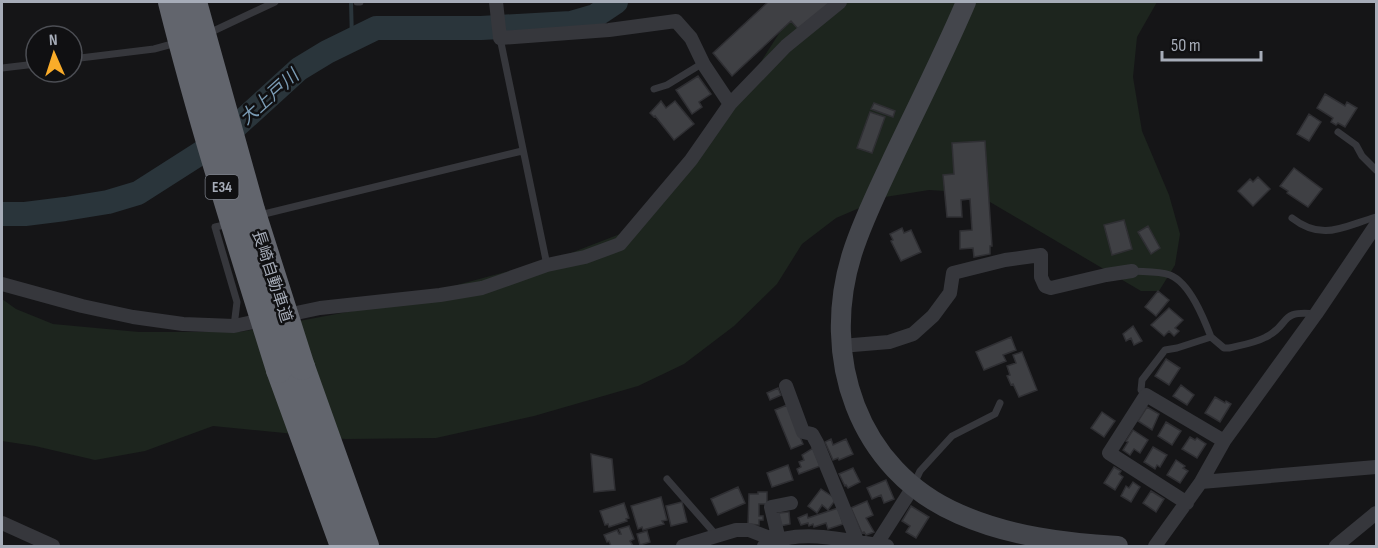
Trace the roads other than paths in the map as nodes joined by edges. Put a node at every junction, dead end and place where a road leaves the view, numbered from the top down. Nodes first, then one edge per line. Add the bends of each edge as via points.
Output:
1 (171, 2) edge
2 (194, 2) edge
3 (274, 2) edge
4 (496, 2) edge
5 (840, 2) edge
6 (966, 2) edge
7 (500, 38) junction
8 (84, 58) edge
9 (703, 63) junction
10 (24, 65) edge
11 (2, 68) edge
12 (654, 89) dead end
13 (730, 104) junction
14 (1338, 132) dead end
15 (522, 151) junction
16 (1377, 171) edge
17 (1377, 217) edge
18 (250, 218) dead end
19 (1292, 218) dead end
20 (238, 221) dead end
21 (1374, 234) edge
22 (547, 265) junction
23 (1132, 271) joint
24 (2, 284) edge
25 (1316, 314) junction
26 (234, 326) junction
27 (1211, 337) junction
28 (841, 346) junction
29 (291, 368) junction
30 (786, 386) dead end
31 (1146, 395) junction
32 (1000, 403) dead end
33 (1224, 441) junction
34 (1377, 467) edge
35 (667, 479) dead end
36 (1201, 482) junction
37 (913, 487) junction
38 (791, 503) dead end
39 (1186, 505) junction
40 (1377, 513) edge
41 (2, 523) edge
42 (717, 536) junction
43 (773, 542) edge
44 (858, 543) junction
45 (53, 546) edge
46 (343, 546) edge
47 (366, 546) edge
48 (683, 546) edge
49 (881, 546) edge
50 (1118, 546) edge
51 (1155, 546) edge
52 (1336, 546) edge

1 - 29 highway, 長崎自動車道 / E34, bridge via 231,216
2 - 29 highway, 長崎自動車道 / E34, bridge
3 - 8 lane via 214,32 154,49
4 - 7 street
5 - 13 street via 786,46
6 - 28 street via 851,256 841,311
7 - 9 street via 676,21 691,38
7 - 15 lane
9 - 12 lane
9 - 13 street
10 - 11 lane
13 - 22 street via 691,160 620,244
14 - 16 lane via 1356,145
15 - 18 lane
15 - 22 lane
17 - 19 lane via 1332,231 1305,228
20 - 26 lane via 215,227 237,302
21 - 25 street
22 - 26 street via 482,288 320,308
23 - 27 lane via 1155,272 1180,281
23 - 28 street via 1051,288 1045,286 1041,277 1041,255 953,273 950,294 912,334 889,342
24 - 26 street via 133,317
25 - 27 lane via 1294,313 1265,338 1229,348
25 - 33 street
27 - 31 lane via 1165,350 1142,380 1141,390
28 - 37 street via 855,409 881,453
29 - 46 highway, 長崎自動車道 / E34
29 - 47 highway, 長崎自動車道 / E34
30 - 44 street via 803,432 812,434 817,443
31 - 33 street
31 - 39 street via 1109,453
32 - 37 lane via 996,414 952,435 920,471
33 - 36 street
34 - 36 street
35 - 42 lane
36 - 39 street
37 - 49 street
37 - 50 street via 957,513 995,528
38 - 43 street via 771,507
39 - 51 street
40 - 52 street
41 - 45 street
42 - 43 street via 749,530
42 - 48 street
43 - 44 street via 798,536
44 - 49 street

